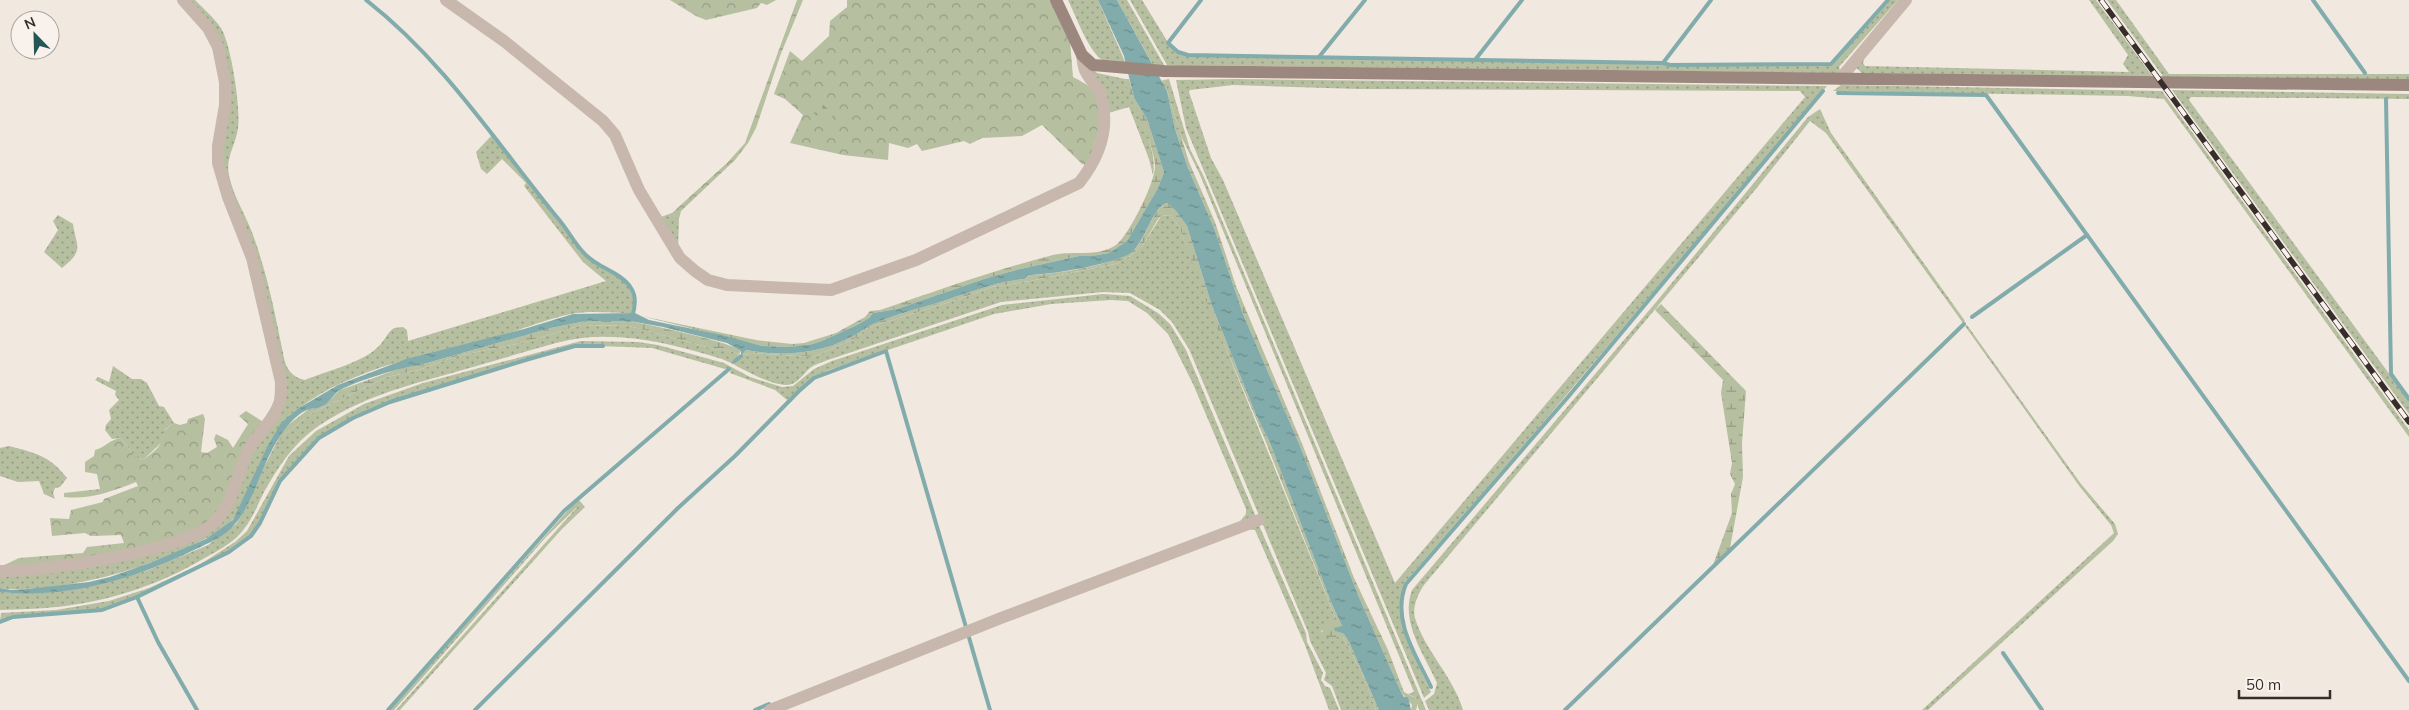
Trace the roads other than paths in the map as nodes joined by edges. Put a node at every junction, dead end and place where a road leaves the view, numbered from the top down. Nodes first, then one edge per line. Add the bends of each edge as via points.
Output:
1 (183, 0) edge
2 (446, 0) edge
3 (1056, 0) edge
4 (1906, 0) edge
5 (1082, 55) junction
6 (1840, 79) junction
7 (2409, 85) edge
8 (1259, 520) dead end
9 (0, 572) edge
10 (770, 710) edge

1 - 9 street via 208,28 218,47 225,82 218,163 252,258 281,382 280,403 250,448 229,502 216,521 202,533 104,560
2 - 5 street via 504,41 603,121 615,135 639,190 680,258 708,280 727,285 831,290 916,260 1079,183 1096,158 1104,129 1101,96 1085,71
3 - 5 main road
4 - 6 street
5 - 6 main road via 1093,65 1164,71
6 - 7 main road
8 - 10 street

